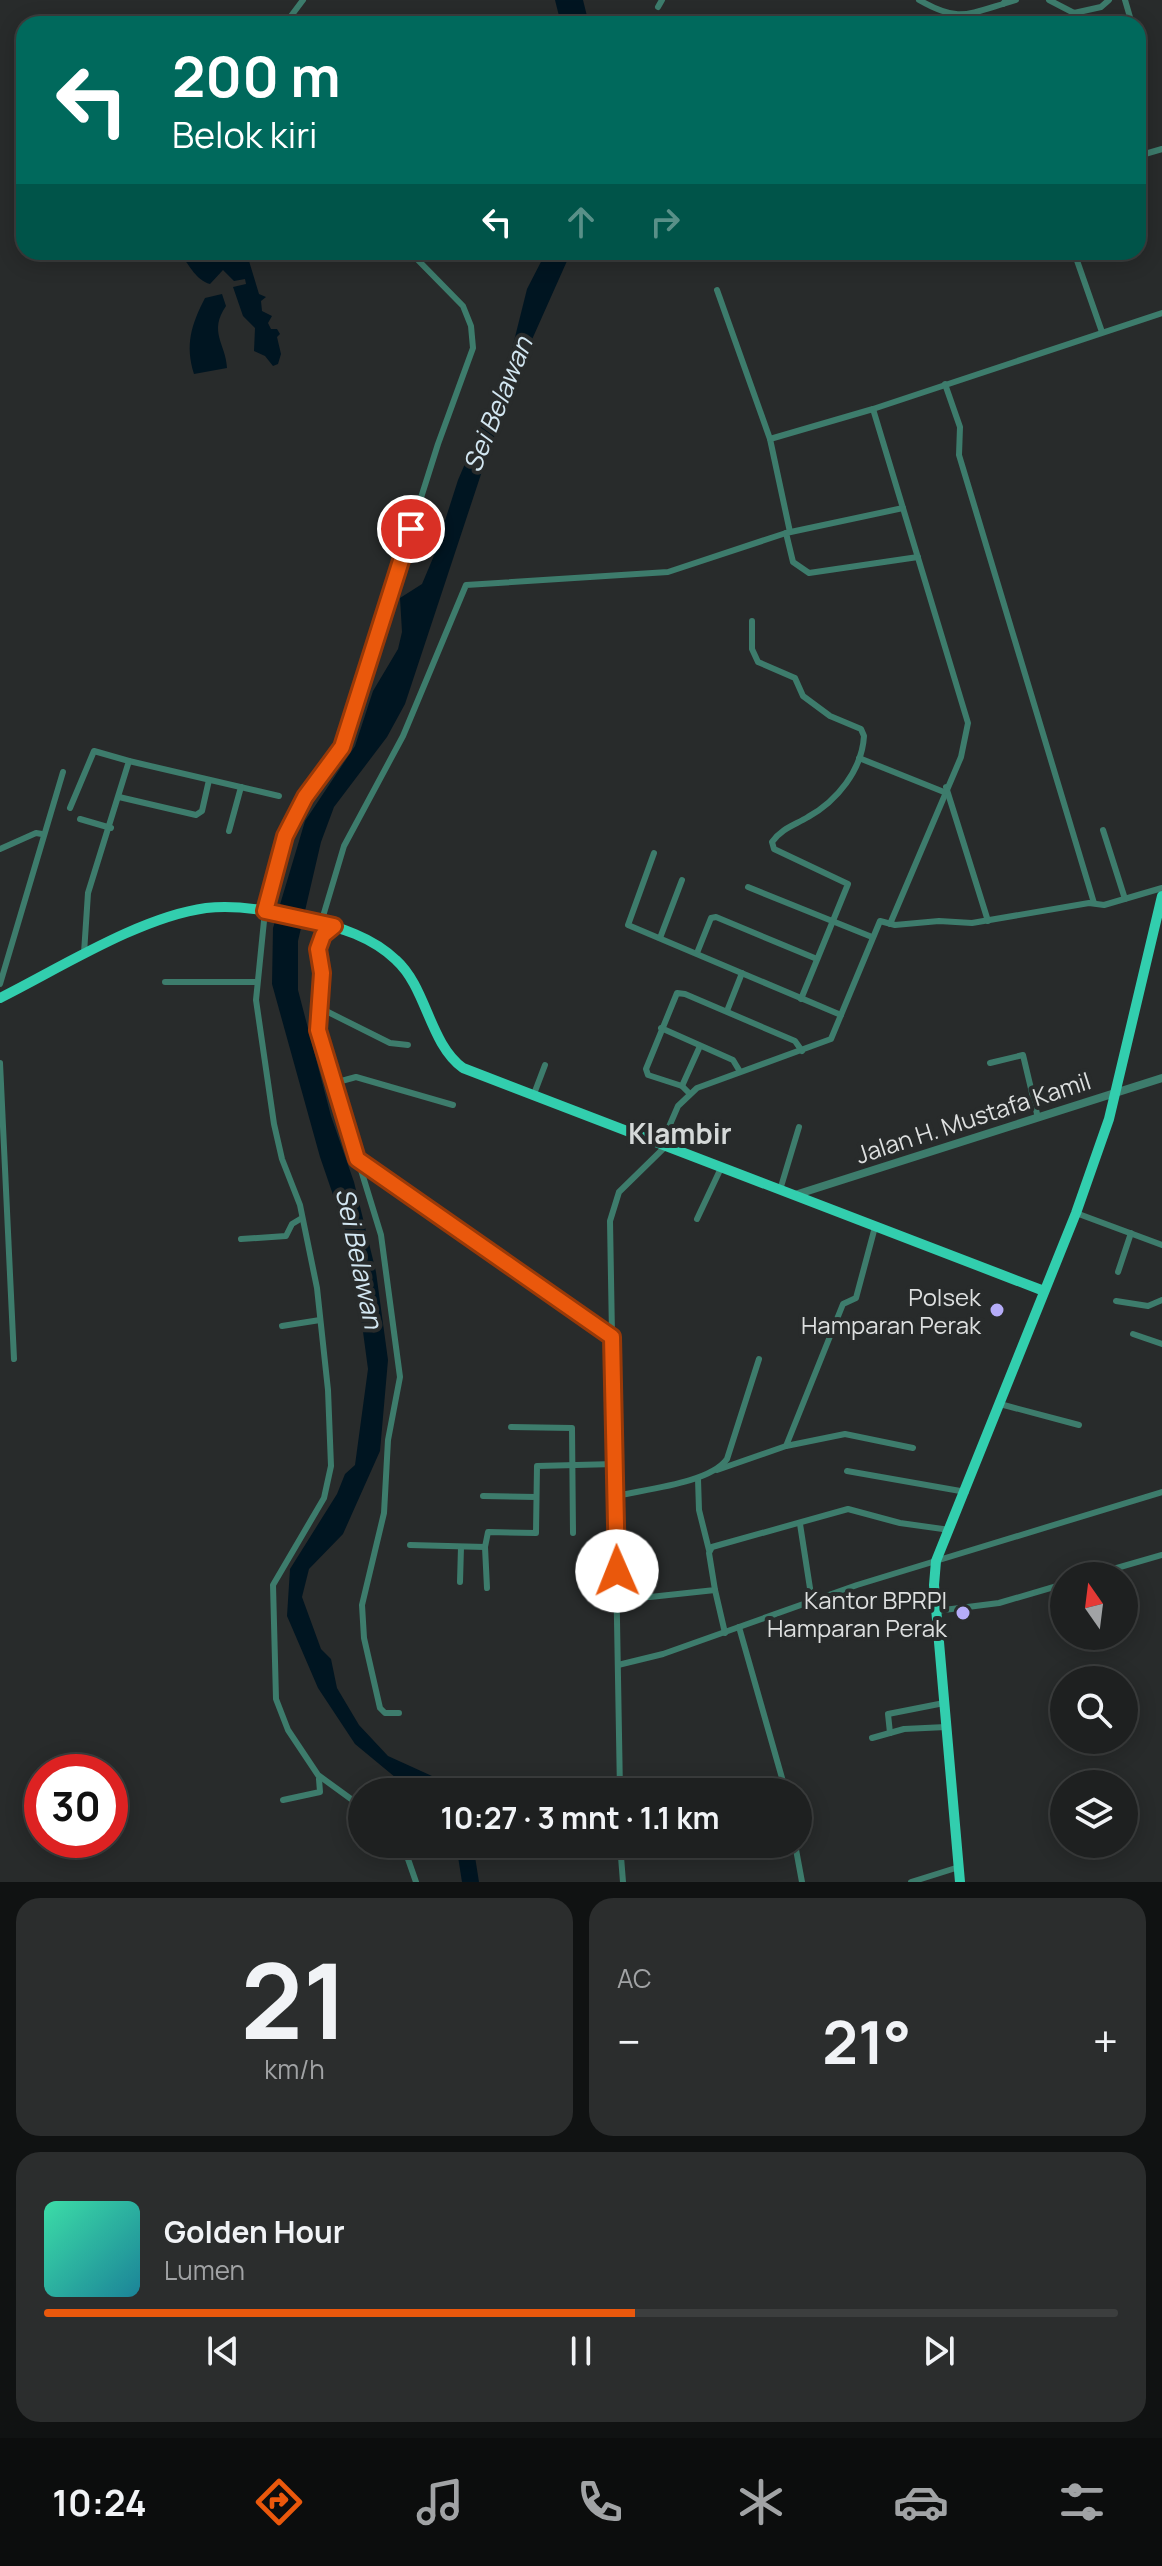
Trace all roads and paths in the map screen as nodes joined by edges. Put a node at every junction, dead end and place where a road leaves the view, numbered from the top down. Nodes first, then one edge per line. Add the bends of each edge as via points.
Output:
1 (919, 0) edge
2 (1016, 0) edge
3 (1049, 0) edge
4 (1109, 0) edge
5 (1004, 2) edge
6 (1076, 13) junction
7 (1077, 16) edge
8 (418, 260) edge
9 (1077, 260) edge
10 (717, 290) dead end
11 (1162, 313) edge
12 (1102, 332) junction
13 (945, 384) junction
14 (873, 409) junction
15 (770, 439) junction
16 (903, 508) junction
17 (788, 533) junction
18 (918, 557) junction
19 (752, 621) dead end
20 (859, 758) junction
21 (129, 761) junction
22 (63, 772) dead end
23 (209, 780) junction
24 (241, 787) junction
25 (945, 790) junction
26 (279, 796) dead end
27 (119, 797) junction
28 (70, 808) dead end
29 (80, 819) dead end
30 (111, 828) junction
31 (1103, 830) dead end
32 (229, 831) dead end
33 (42, 834) junction
34 (0, 849) edge
35 (654, 853) dead end
36 (682, 880) dead end
37 (748, 887) dead end
38 (1162, 888) edge
39 (1162, 896) edge
40 (1125, 899) junction
41 (1094, 903) junction
42 (267, 911) junction
43 (834, 921) junction
44 (988, 921) junction
45 (318, 922) junction
46 (890, 924) junction
47 (334, 926) junction
48 (872, 937) junction
49 (660, 938) junction
50 (697, 953) junction
51 (84, 956) junction
52 (817, 959) junction
53 (742, 973) junction
54 (165, 982) dead end
55 (257, 982) junction
56 (0, 984) edge
57 (0, 998) edge
58 (801, 999) junction
59 (318, 1007) junction
60 (727, 1011) junction
61 (841, 1015) junction
62 (661, 1028) junction
63 (408, 1045) dead end
64 (700, 1046) junction
65 (802, 1051) junction
66 (0, 1063) edge
67 (990, 1063) dead end
68 (545, 1065) dead end
69 (739, 1070) junction
70 (1162, 1078) edge
71 (334, 1083) junction
72 (682, 1086) junction
73 (1116, 1092) junction
74 (689, 1093) junction
75 (534, 1094) junction
76 (453, 1105) dead end
77 (1038, 1118) junction
78 (799, 1127) dead end
79 (665, 1144) junction
80 (357, 1159) junction
81 (721, 1168) junction
82 (780, 1190) junction
83 (795, 1195) junction
84 (1076, 1213) junction
85 (302, 1218) junction
86 (697, 1219) dead end
87 (875, 1227) junction
88 (1131, 1233) junction
89 (241, 1239) dead end
90 (1162, 1245) edge
91 (1118, 1272) dead end
92 (1044, 1291) junction
93 (1162, 1300) edge
94 (1116, 1301) dead end
95 (320, 1320) junction
96 (282, 1326) dead end
97 (1133, 1334) dead end
98 (612, 1337) junction
99 (1162, 1344) edge
100 (14, 1359) dead end
101 (759, 1359) dead end
102 (1000, 1404) junction
103 (1079, 1425) dead end
104 (511, 1427) dead end
105 (786, 1446) junction
106 (913, 1448) dead end
107 (574, 1464) junction
108 (615, 1464) junction
109 (717, 1470) junction
110 (847, 1471) dead end
111 (698, 1479) junction
112 (966, 1492) junction
113 (1162, 1492) edge
114 (483, 1496) dead end
115 (616, 1496) junction
116 (536, 1497) junction
117 (800, 1524) junction
118 (950, 1530) junction
119 (573, 1533) dead end
120 (410, 1545) dead end
121 (461, 1547) junction
122 (485, 1547) junction
123 (709, 1550) junction
124 (1162, 1555) edge
125 (936, 1561) junction
126 (1138, 1562) edge
127 (460, 1582) dead end
128 (487, 1588) dead end
129 (1050, 1588) edge
130 (715, 1590) junction
131 (618, 1597) junction
132 (812, 1601) junction
133 (936, 1611) junction
134 (739, 1627) junction
135 (725, 1633) junction
136 (618, 1665) junction
137 (944, 1703) junction
138 (399, 1713) dead end
139 (946, 1727) junction
140 (890, 1733) junction
141 (872, 1738) dead end
142 (318, 1775) junction
143 (620, 1778) edge
144 (782, 1778) edge
145 (348, 1795) edge
146 (283, 1800) dead end
147 (407, 1858) edge
148 (621, 1858) edge
149 (798, 1858) edge
150 (959, 1867) junction
151 (416, 1882) edge
152 (623, 1882) edge
153 (802, 1882) edge
154 (911, 1882) edge
155 (960, 1882) edge

1 - 5 street via 959,16
2 - 5 street
3 - 6 street
4 - 6 street
6 - 7 street
8 - 42 street via 463,306 473,348 342,747 305,797 285,836
9 - 12 street
10 - 15 street
11 - 12 street
12 - 13 street
13 - 14 street
13 - 41 street via 960,427 959,455
14 - 15 street
14 - 16 street
15 - 17 street
16 - 17 street
16 - 18 street
17 - 18 street via 793,562 809,573
17 - 45 street via 668,572 466,585 403,736 344,846
18 - 25 street via 968,723 961,757
19 - 20 street via 752,649 758,662 795,678 803,696 861,729
20 - 25 street
20 - 43 street via 837,797 772,842 774,849 848,884
21 - 23 street
21 - 27 street
21 - 28 street via 94,751
22 - 33 street
23 - 24 street
23 - 27 street via 202,811 196,815
24 - 26 street
24 - 32 street
25 - 44 street
25 - 46 street
27 - 30 street
29 - 30 street
30 - 51 street via 88,893
31 - 40 street
33 - 34 street
33 - 56 street via 44,842
35 - 49 street via 627,924
36 - 49 street
37 - 43 street
38 - 40 street
39 - 73 main road
40 - 41 street
41 - 44 street
42 - 45 main road
42 - 51 main road via 209,908 174,914
42 - 55 street
43 - 48 street
43 - 52 street
44 - 46 street
45 - 47 main road
46 - 48 street via 880,921
47 - 59 street via 318,949
47 - 75 main road via 368,939 398,962 457,1064
48 - 61 street
49 - 50 street
50 - 52 street via 716,917
50 - 53 street
51 - 57 main road
52 - 58 street
53 - 58 street
53 - 60 street
54 - 55 street
55 - 85 street via 256,1021 274,1124
58 - 61 street
59 - 63 street via 390,1043
59 - 71 street via 318,1030
60 - 62 street via 677,993
60 - 65 street via 795,1041
61 - 65 street via 831,1039
62 - 64 street
62 - 72 street via 646,1072
64 - 69 street via 733,1060
64 - 72 street
65 - 69 street
66 - 100 street
67 - 77 street via 1023,1055
68 - 75 street
69 - 74 street
70 - 73 street, Jalan H. Mustafa Kamil
71 - 76 street via 356,1077
71 - 80 street
72 - 74 street
73 - 77 street, Jalan H. Mustafa Kamil
73 - 84 main road
74 - 79 street via 678,1106
75 - 79 main road
77 - 83 street, Jalan H. Mustafa Kamil
78 - 82 street
79 - 81 main road
79 - 98 street via 623,1187 613,1205
80 - 98 street
80 - 138 street via 381,1235 400,1383 388,1440 384,1513 365,1585 362,1621 380,1708
81 - 82 main road
81 - 86 street
82 - 83 main road
83 - 87 main road
84 - 88 street
84 - 92 main road
85 - 89 street via 286,1236
85 - 95 street
87 - 92 main road
87 - 105 street via 855,1300 843,1304
88 - 90 street
88 - 91 street
92 - 102 main road
93 - 94 street via 1148,1306
95 - 96 street
95 - 142 street via 331,1479 275,1580 272,1598 279,1709
97 - 99 street
98 - 108 street
101 - 109 street via 727,1459
102 - 103 street
102 - 112 main road
104 - 107 street via 572,1428
105 - 106 street via 845,1434
105 - 109 street
107 - 108 street
107 - 116 street via 537,1466
107 - 119 street
108 - 115 street
109 - 111 street
110 - 112 street
111 - 115 street
111 - 123 street
112 - 118 main road
113 - 125 street
114 - 116 street
115 - 131 street
116 - 122 street via 536,1533 488,1532
117 - 118 street via 848,1509
117 - 123 street
117 - 132 street
118 - 125 main road
120 - 121 street
121 - 122 street
121 - 127 street
122 - 128 street
123 - 130 street
124 - 126 street
125 - 132 street
125 - 133 main road
129 - 133 street via 999,1603
130 - 131 street
130 - 135 street
131 - 136 street
132 - 134 street
133 - 137 main road
134 - 135 street
134 - 144 street
135 - 136 street
136 - 143 street
137 - 139 main road
137 - 140 street via 888,1714
139 - 140 street
139 - 150 main road
140 - 141 street
142 - 145 street via 332,1789
142 - 146 street via 320,1792
147 - 151 street
148 - 152 street
149 - 153 street
150 - 154 street
150 - 155 main road

